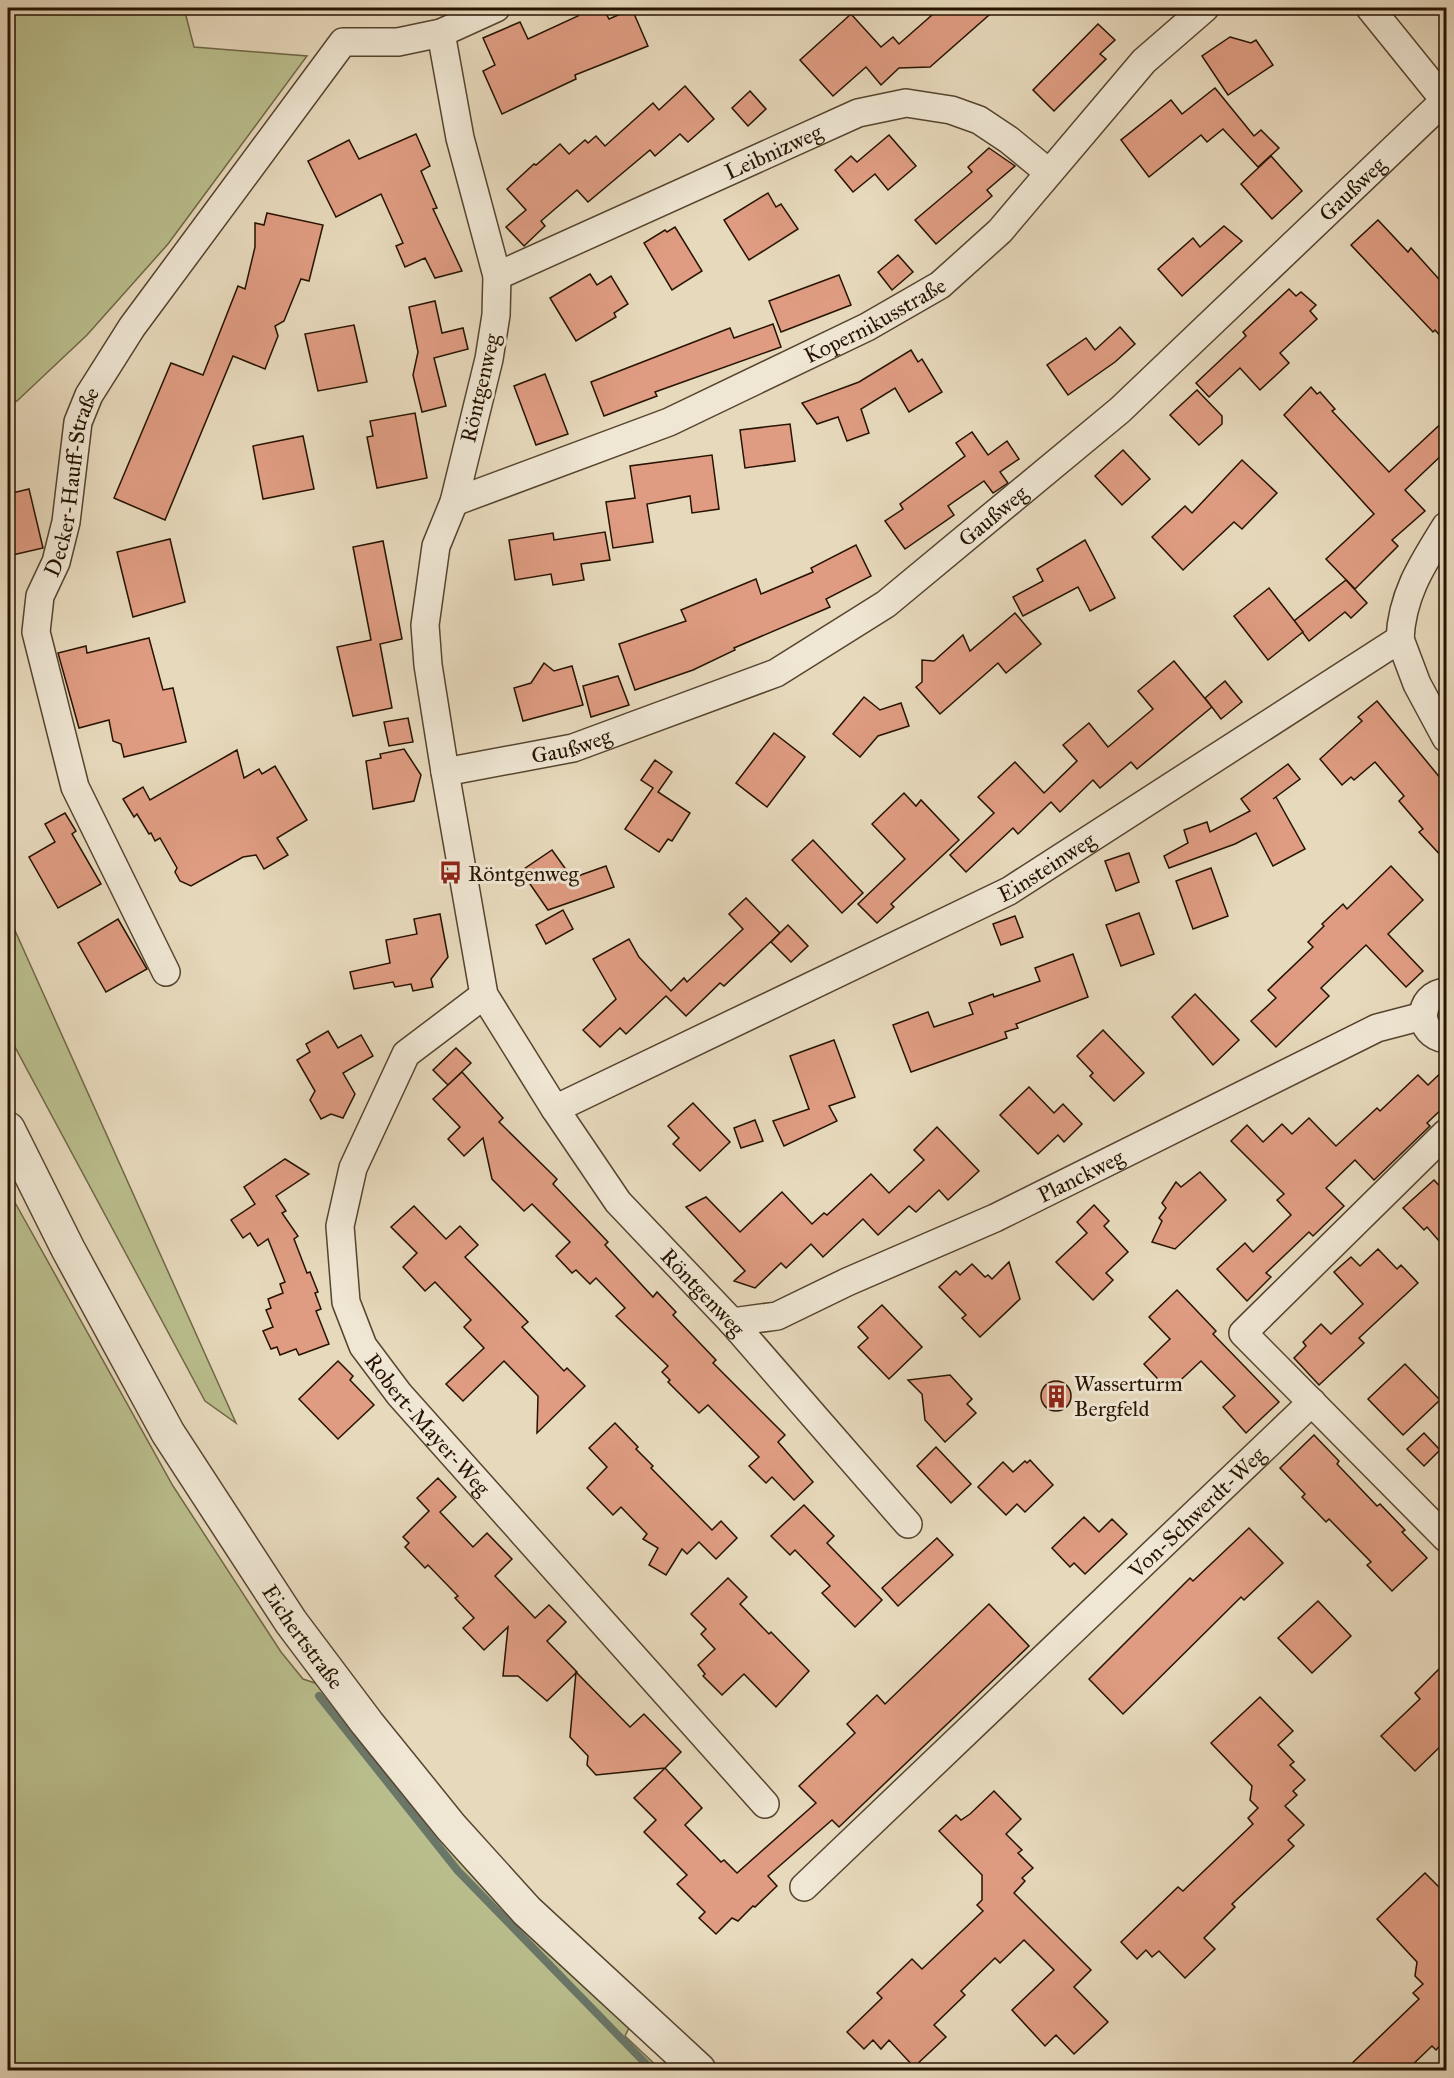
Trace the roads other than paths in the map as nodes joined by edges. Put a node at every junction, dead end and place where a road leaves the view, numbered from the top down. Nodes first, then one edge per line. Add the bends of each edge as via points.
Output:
1 (496, 8) edge
2 (1205, 8) edge
3 (1370, 8) edge
4 (441, 33) junction
5 (1446, 101) edge
6 (1047, 172) junction
7 (496, 276) junction
8 (454, 502) junction
9 (1446, 526) edge
10 (1400, 639) junction
11 (1446, 738) edge
12 (445, 772) junction
13 (166, 972) dead end
14 (1446, 992) edge
15 (484, 995) junction
16 (1423, 1016) junction
17 (1446, 1039) edge
18 (555, 1109) junction
19 (8, 1129) edge
20 (1446, 1133) edge
21 (732, 1322) junction
22 (1312, 1402) junction
23 (908, 1524) dead end
24 (1446, 1538) edge
25 (765, 1804) dead end
26 (804, 1887) dead end
27 (699, 2070) edge

1 - 4 street
2 - 6 street, Kopernikusstraße via 1144,61
3 - 5 street
4 - 7 street, Röntgenweg via 460,138
4 - 13 street, Decker-Hauff-Straße via 398,42 343,42 132,327 89,395 78,422 66,522 56,562 40,596 36,632 75,787
5 - 12 street, Gaußweg via 1120,410 886,604 776,672 573,748
6 - 7 street, Leibnizweg via 980,120 951,110 906,104 858,113
6 - 8 street, Kopernikusstraße via 1000,231 940,285 867,327 669,422
7 - 8 street, Röntgenweg via 496,315 489,359
8 - 12 street, Röntgenweg via 436,546 425,625
9 - 10 street via 1412,585 1401,614
10 - 11 street via 1417,684
10 - 18 street, Einsteinweg via 1009,891
12 - 15 street, Röntgenweg
14 - 16 street via 1432,996
15 - 18 street, Röntgenweg
15 - 25 street, Robert-Mayer-Weg via 406,1053 353,1168 340,1226 345,1302 363,1346 399,1394
16 - 17 street via 1433,1035
16 - 21 street, Planckweg via 1377,1028 995,1218 777,1316
18 - 21 street, Röntgenweg via 618,1202
19 - 27 street, Eichertstraße via 168,1433 291,1622 367,1723 466,1844 527,1911
20 - 22 street via 1243,1333
21 - 23 street, Röntgenweg
22 - 24 street
22 - 26 street, Von-Schwerdt-Weg

